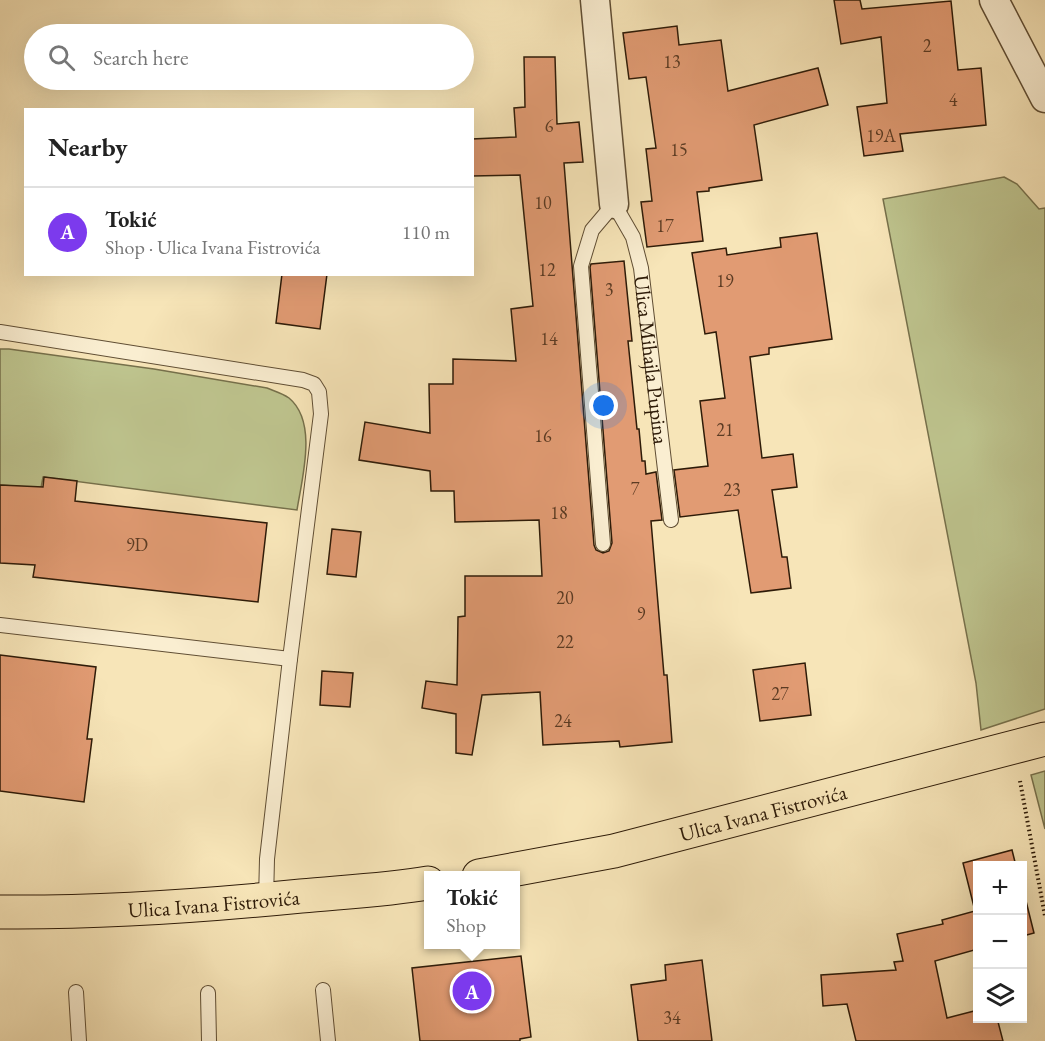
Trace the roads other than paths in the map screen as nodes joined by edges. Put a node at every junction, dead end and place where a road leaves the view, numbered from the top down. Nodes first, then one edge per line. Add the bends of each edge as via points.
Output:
1 (595, 0) edge
2 (994, 0) edge
3 (1045, 98) edge
4 (614, 204) junction
5 (0, 332) edge
6 (671, 520) dead end
7 (603, 544) dead end
8 (0, 625) edge
9 (290, 659) junction
10 (1045, 740) edge
11 (506, 871) edge
12 (424, 884) edge
13 (266, 900) junction
14 (0, 912) edge
15 (323, 990) dead end
16 (76, 992) dead end
17 (208, 993) dead end
18 (79, 1041) edge
19 (209, 1041) edge
20 (328, 1041) edge

1 - 4 street, Ulica Mihajla Pupina
2 - 3 street
4 - 6 lane, Ulica Mihajla Pupina via 633,237 641,268
4 - 7 lane via 592,230 581,266
5 - 9 lane via 314,384 319,392 321,414
8 - 9 lane
9 - 13 lane via 267,859
10 - 11 main road, Ulica Ivana Fistrovića via 614,851
12 - 13 main road, Ulica Ivana Fistrovića
13 - 14 main road, Ulica Ivana Fistrovića via 71,912
15 - 20 lane
16 - 18 lane
17 - 19 lane

